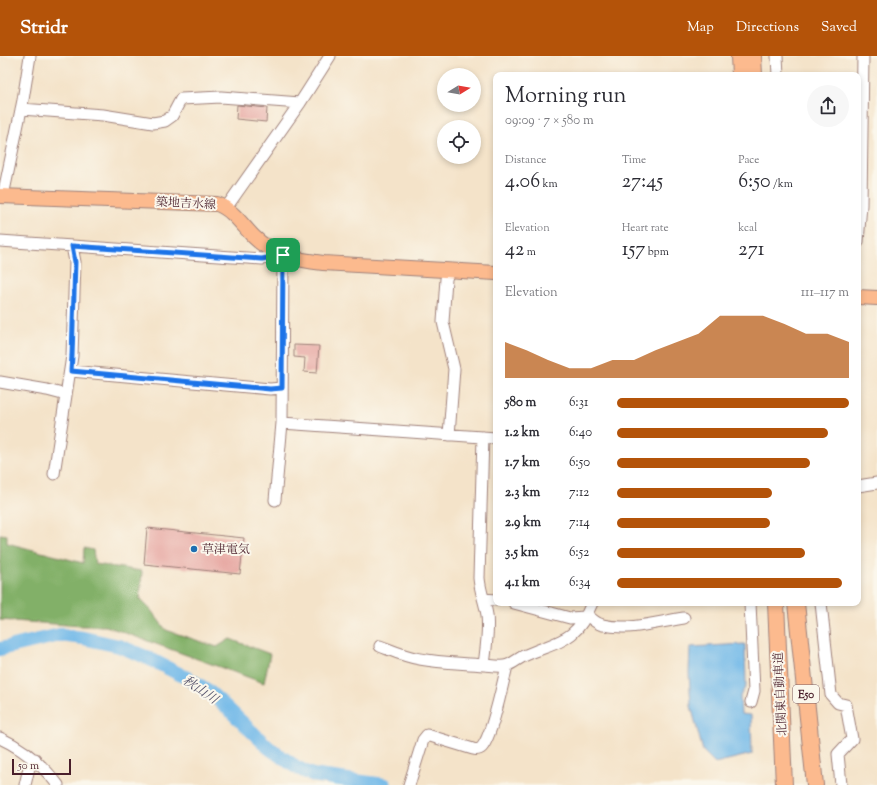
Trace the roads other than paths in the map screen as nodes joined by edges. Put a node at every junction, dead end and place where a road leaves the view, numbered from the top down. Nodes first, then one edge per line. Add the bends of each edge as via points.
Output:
1 (30, 56) edge
2 (330, 56) edge
3 (739, 56) edge
4 (753, 56) edge
5 (777, 56) edge
6 (863, 56) edge
7 (740, 72) edge
8 (754, 72) edge
9 (778, 72) edge
10 (300, 103) junction
11 (20, 109) junction
12 (1, 196) edge
13 (861, 205) edge
14 (226, 208) junction
15 (0, 241) edge
16 (72, 246) junction
17 (283, 255) junction
18 (449, 270) junction
19 (493, 273) edge
20 (861, 296) edge
21 (877, 298) edge
22 (71, 371) junction
23 (0, 382) edge
24 (282, 388) junction
25 (66, 396) junction
26 (282, 423) junction
27 (449, 435) junction
28 (483, 437) junction
29 (493, 438) edge
30 (54, 474) dead end
31 (877, 483) edge
32 (861, 486) edge
33 (275, 500) dead end
34 (484, 599) junction
35 (493, 600) edge
36 (525, 606) edge
37 (591, 606) edge
38 (750, 606) edge
39 (776, 606) edge
40 (796, 606) edge
41 (821, 606) edge
42 (586, 616) junction
43 (684, 618) dead end
44 (380, 646) dead end
45 (484, 665) junction
46 (507, 666) junction
47 (751, 702) dead end
48 (0, 738) edge
49 (35, 759) junction
50 (25, 785) edge
51 (58, 785) edge
52 (409, 785) edge
53 (784, 785) edge
54 (815, 785) edge
55 (841, 785) edge

1 - 11 street
2 - 10 street
3 - 7 highway
4 - 8 highway
5 - 9 street
6 - 13 street
10 - 11 street via 221,97 181,99 172,116 165,121 153,123 103,115
10 - 14 street
11 - 12 street
12 - 14 main road, 築地吉水線 via 212,204
14 - 17 main road, 築地吉水線 via 261,244
15 - 16 street
16 - 17 street via 262,259
16 - 22 street via 75,262
17 - 18 main road, 築地吉水線 via 323,263
17 - 24 street
18 - 19 main road, 築地吉水線
18 - 27 street via 446,279 444,322 454,369
20 - 21 main road
22 - 24 street
22 - 25 street
23 - 25 street
24 - 26 street
25 - 30 street
26 - 27 street
26 - 33 street
27 - 28 street
28 - 29 street
28 - 34 street via 479,578
31 - 32 street
34 - 35 street
34 - 45 street via 488,627
36 - 42 street via 570,618
37 - 42 street
38 - 47 street via 754,691
39 - 53 highway, 北関東自動車道 / E50
40 - 54 highway, 北関東自動車道 / E50
41 - 55 street via 831,695 838,703 846,705 852,739 838,754
42 - 43 street via 602,625 630,627
42 - 46 street via 568,638 525,655
44 - 45 street via 420,659
45 - 46 street
46 - 52 street via 486,741 480,749 427,735 423,740
48 - 49 street
49 - 50 street via 29,768
49 - 51 street

